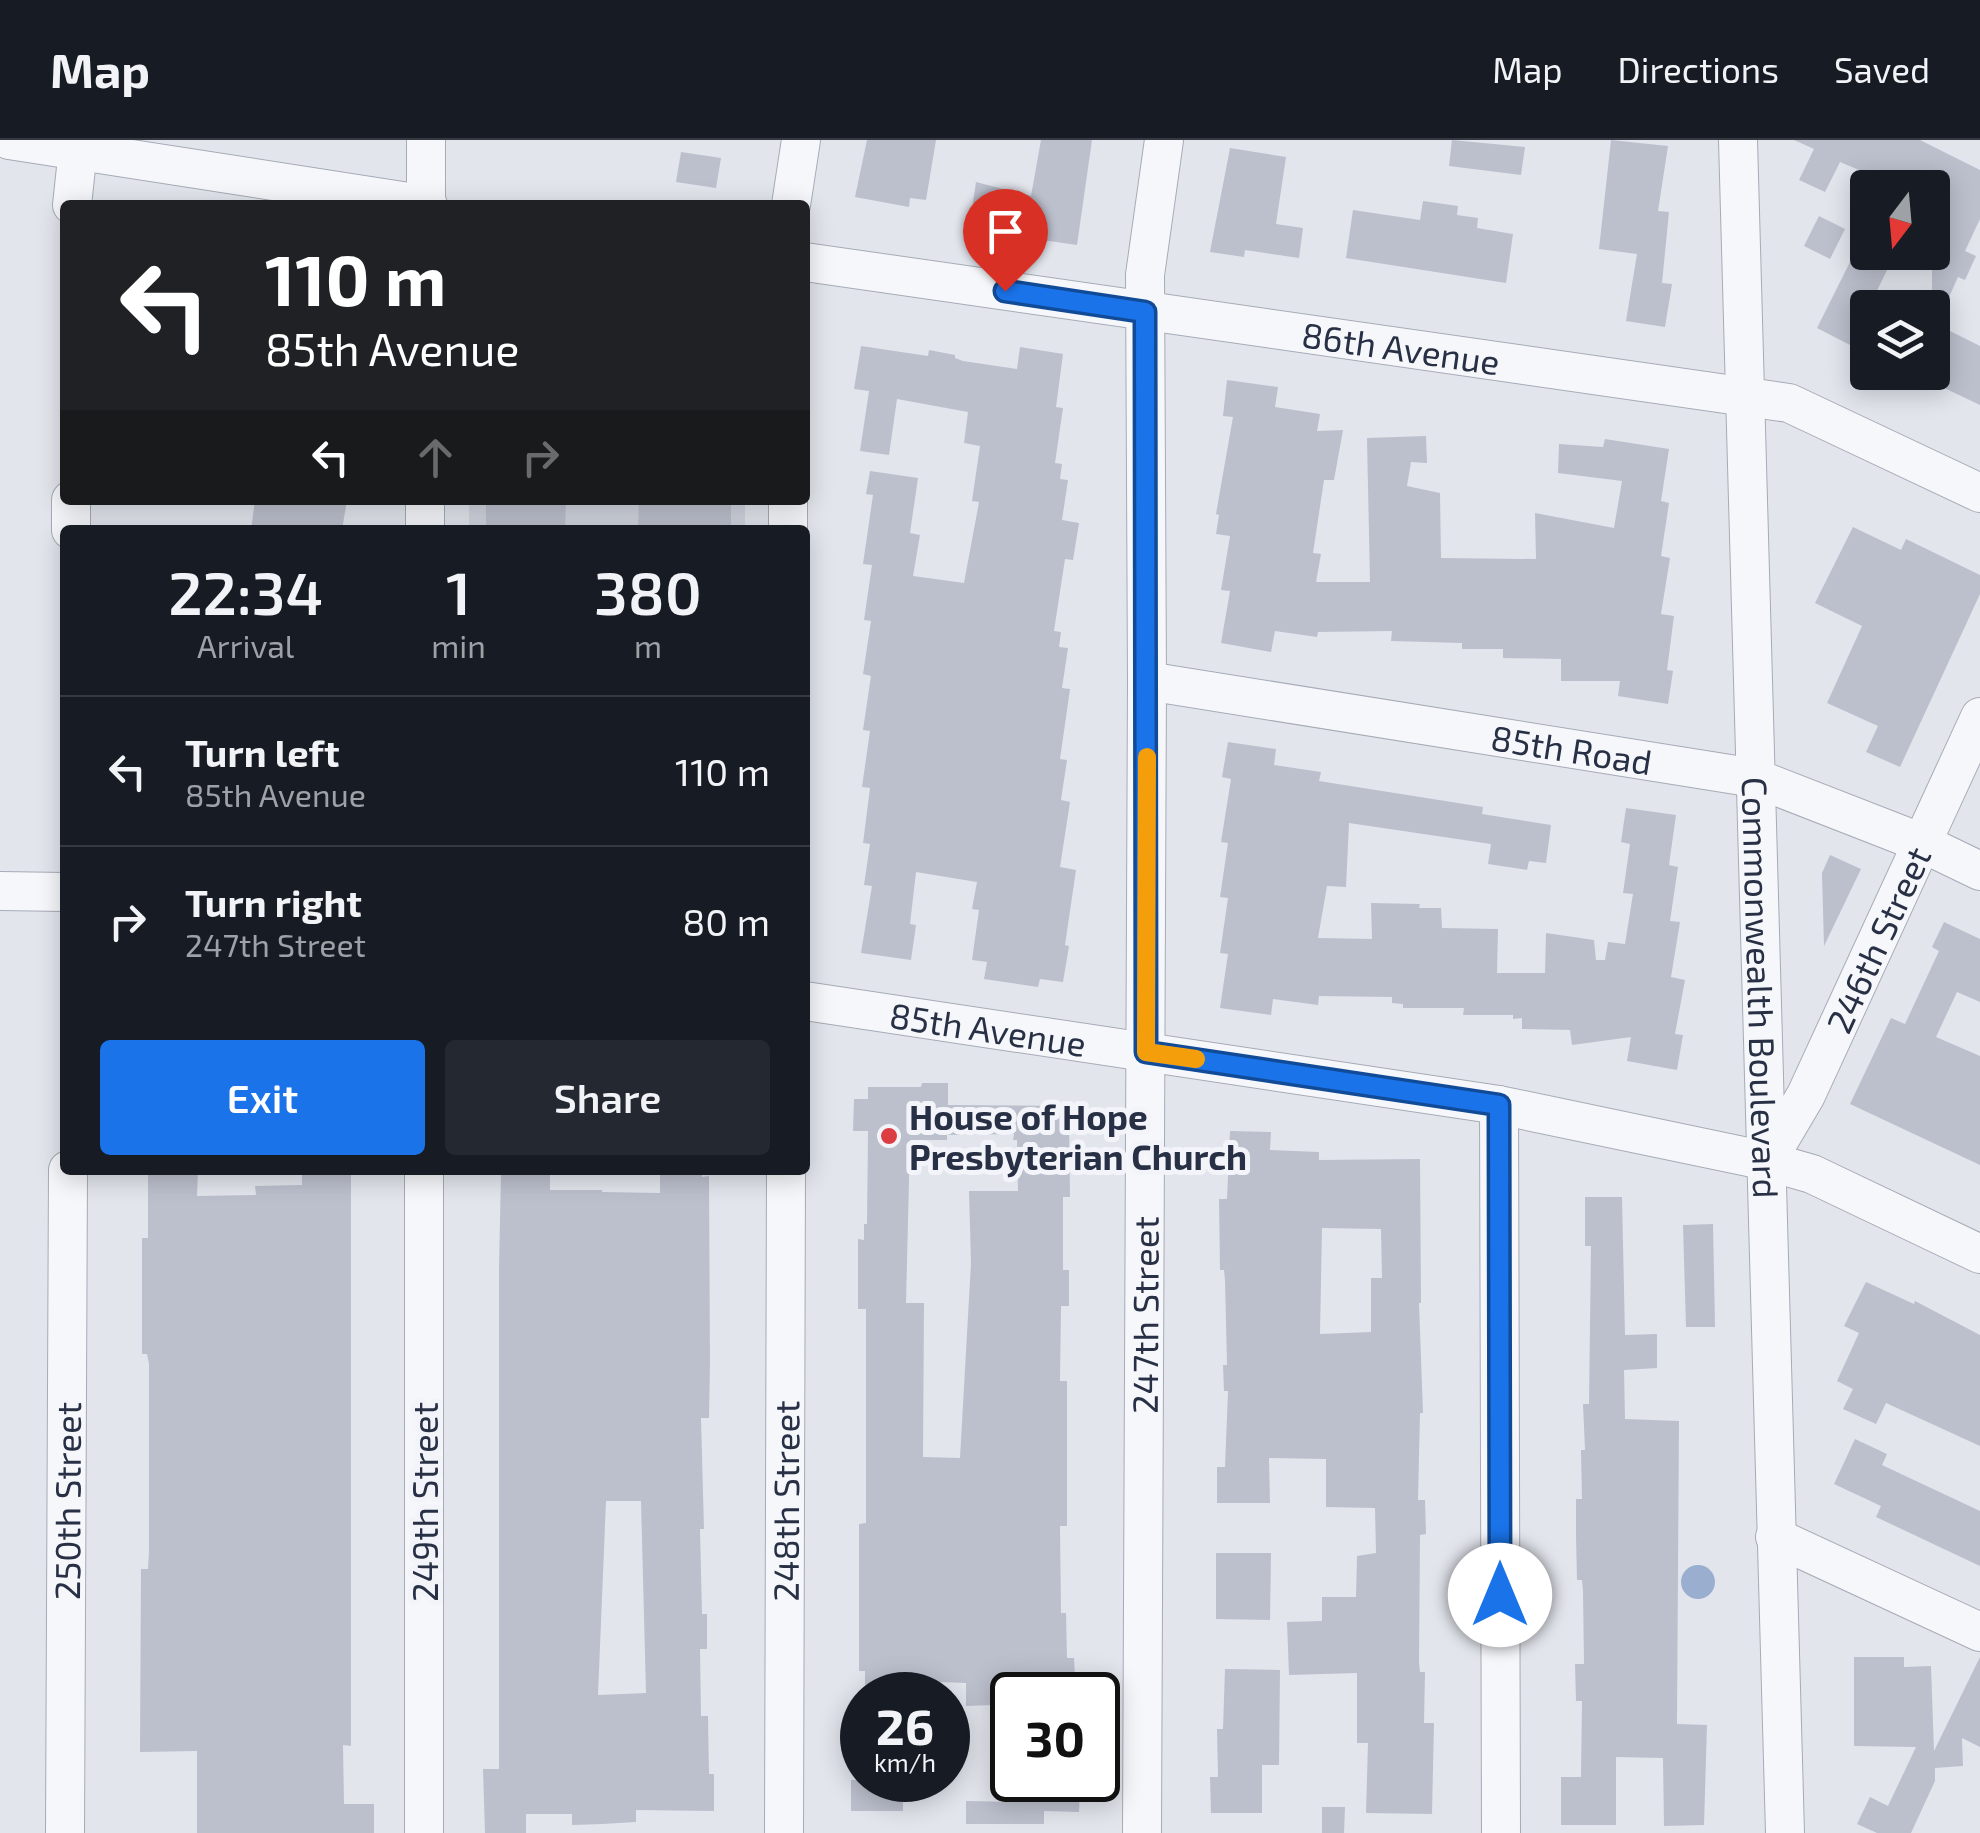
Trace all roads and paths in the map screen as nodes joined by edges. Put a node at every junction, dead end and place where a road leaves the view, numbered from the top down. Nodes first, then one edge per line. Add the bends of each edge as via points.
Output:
1 (8, 140) edge
2 (426, 140) edge
3 (800, 140) edge
4 (1164, 140) edge
5 (1738, 140) edge
6 (78, 145) edge
7 (72, 200) edge
8 (397, 200) edge
9 (426, 200) edge
10 (792, 200) edge
11 (810, 263) edge
12 (1145, 312) junction
13 (1745, 399) junction
14 (1980, 493) edge
15 (1147, 682) junction
16 (1980, 717) edge
17 (1754, 778) junction
18 (1922, 843) junction
19 (1980, 871) edge
20 (0, 891) edge
21 (60, 892) edge
22 (810, 1001) edge
23 (1146, 1052) junction
24 (1499, 1105) junction
25 (1766, 1160) junction
26 (68, 1175) edge
27 (424, 1175) edge
28 (786, 1175) edge
29 (1980, 1254) edge
30 (1775, 1537) junction
31 (1980, 1632) edge
32 (65, 1833) edge
33 (424, 1833) edge
34 (784, 1833) edge
35 (1142, 1833) edge
36 (1500, 1833) edge
37 (1784, 1833) edge

1 - 6 street
2 - 9 street
3 - 10 street
4 - 12 street, 247th Street
5 - 13 street, Commonwealth Boulevard
6 - 7 street
6 - 8 street
11 - 12 street, 86th Avenue
12 - 13 street, 86th Avenue
12 - 15 street, 247th Street
13 - 14 street, 86th Avenue via 1789,403
13 - 17 street, Commonwealth Boulevard
15 - 17 street, 85th Road
15 - 23 street, 247th Street
16 - 18 street, 246th Street
17 - 18 street, 85th Road
17 - 25 street, Commonwealth Boulevard
18 - 19 street, 85th Road
18 - 25 street, 246th Street via 1806,1095
20 - 21 street
22 - 23 street, 85th Avenue
23 - 24 street, 85th Avenue
23 - 35 street, 247th Street
24 - 25 street, 85th Avenue
24 - 36 street
25 - 29 street, 85th Avenue via 1812,1174
25 - 30 street, Commonwealth Boulevard
26 - 32 street, 250th Street
27 - 33 street, 249th Street
28 - 34 street, 248th Street
30 - 31 street
30 - 37 street, Commonwealth Boulevard

